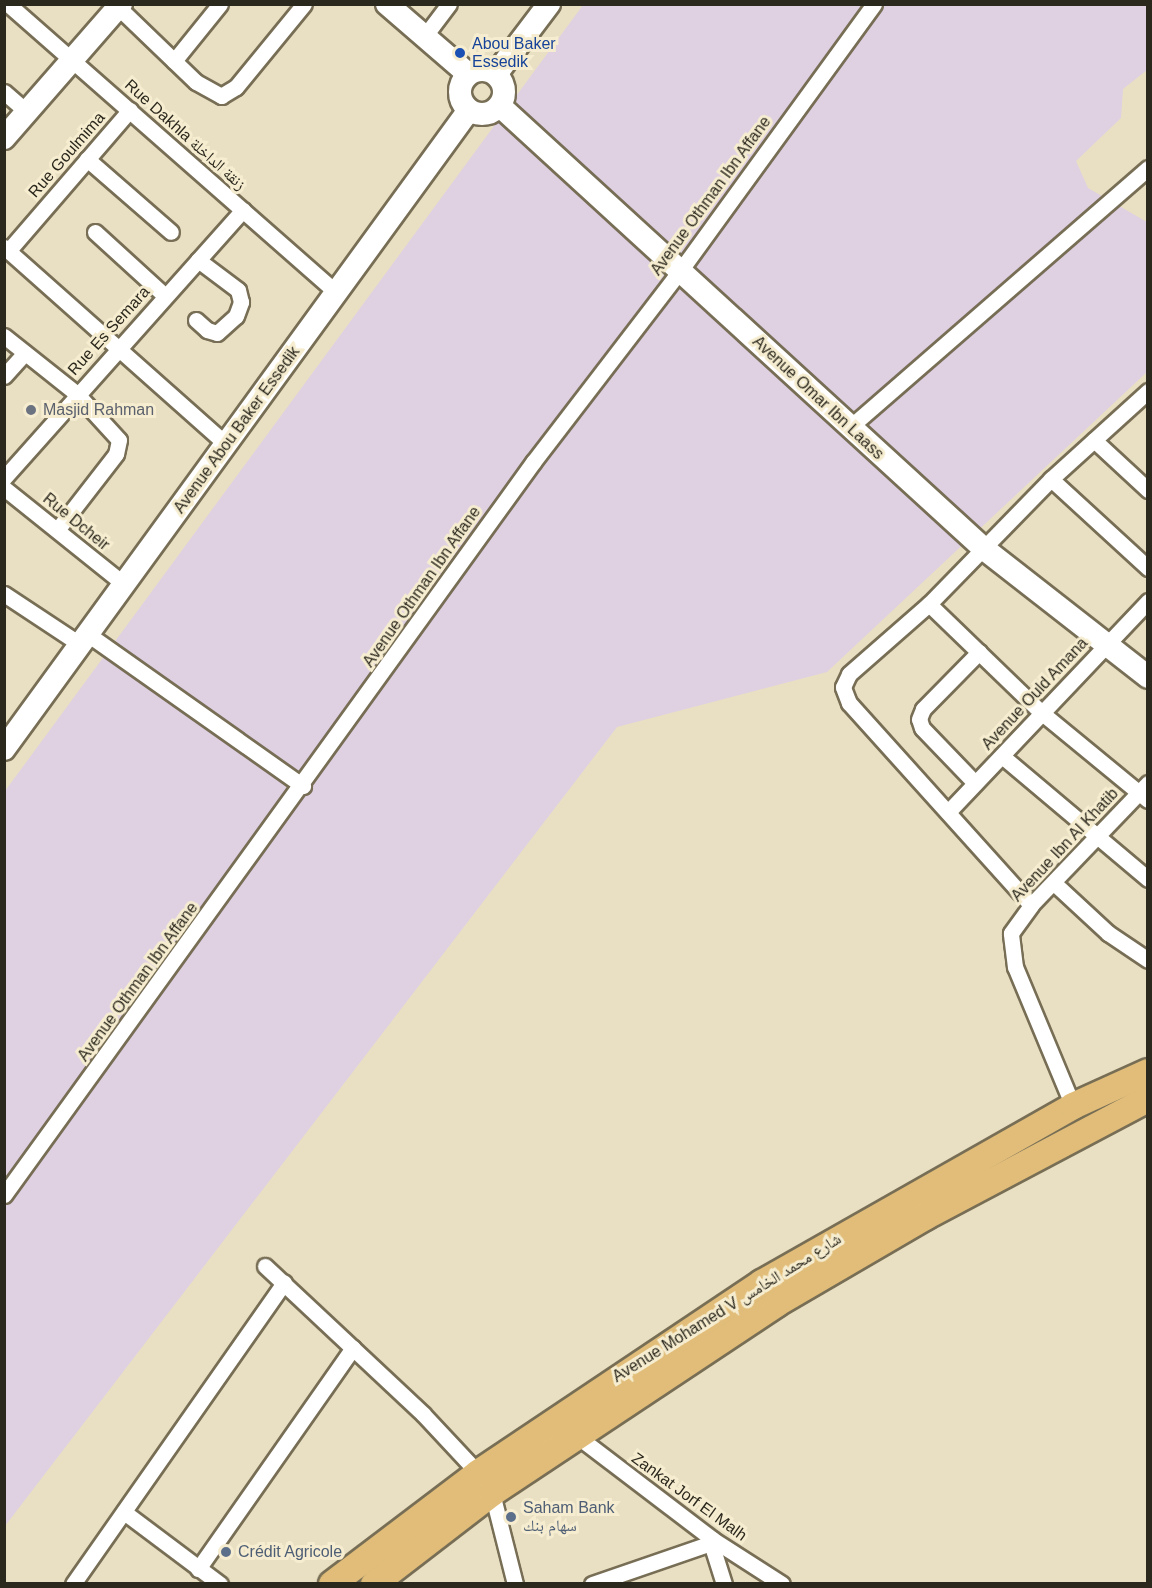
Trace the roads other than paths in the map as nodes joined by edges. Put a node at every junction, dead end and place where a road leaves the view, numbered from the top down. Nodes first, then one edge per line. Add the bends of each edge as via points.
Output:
1 (8, 4) edge
2 (220, 4) edge
3 (304, 4) edge
4 (387, 4) edge
5 (449, 4) edge
6 (549, 4) edge
7 (874, 4) edge
8 (120, 6) edge
9 (424, 37) junction
10 (73, 60) junction
11 (174, 61) junction
12 (468, 74) junction
13 (496, 74) junction
14 (4, 92) edge
15 (500, 106) junction
16 (130, 110) junction
17 (469, 110) junction
18 (27, 112) junction
19 (4, 138) edge
20 (87, 159) junction
21 (1148, 168) edge
22 (243, 210) junction
23 (95, 232) dead end
24 (171, 232) dead end
25 (7, 249) edge
26 (198, 260) junction
27 (680, 271) junction
28 (337, 293) junction
29 (165, 296) junction
30 (196, 320) dead end
31 (4, 336) edge
32 (120, 346) junction
33 (25, 353) junction
34 (4, 376) edge
35 (77, 394) junction
36 (1144, 400) edge
37 (849, 428) junction
38 (1094, 440) junction
39 (227, 445) junction
40 (4, 478) edge
41 (1051, 479) junction
42 (4, 488) edge
43 (1148, 490) edge
44 (57, 530) junction
45 (983, 548) junction
46 (1148, 568) edge
47 (125, 585) junction
48 (4, 594) edge
49 (1148, 601) edge
50 (929, 604) junction
51 (85, 640) junction
52 (1107, 645) junction
53 (979, 652) junction
54 (1148, 677) edge
55 (1042, 713) junction
56 (4, 749) edge
57 (1002, 756) junction
58 (975, 783) junction
59 (303, 786) junction
60 (1144, 791) edge
61 (948, 812) junction
62 (1098, 840) junction
63 (1148, 879) edge
64 (1054, 883) junction
65 (1031, 905) junction
66 (1148, 960) edge
67 (1148, 1072) edge
68 (1148, 1099) edge
69 (1073, 1106) junction
70 (4, 1195) edge
71 (265, 1266) dead end
72 (284, 1283) junction
73 (353, 1348) junction
74 (577, 1436) junction
75 (485, 1483) junction
76 (124, 1512) junction
77 (712, 1541) junction
78 (198, 1569) junction
79 (73, 1584) edge
80 (220, 1584) edge
81 (332, 1584) edge
82 (374, 1584) edge
83 (515, 1584) edge
84 (592, 1584) edge
85 (724, 1584) edge
86 (782, 1584) edge

1 - 10 street, Rue Dakhla زنقة الداخلة
2 - 11 street
3 - 11 street via 228,93 213,93
4 - 9 street
5 - 9 street
6 - 13 street
7 - 27 street, Avenue Othman Ibn Affane
8 - 10 street
8 - 11 street
9 - 12 street
10 - 16 street, Rue Dakhla زنقة الداخلة
10 - 18 street
12 - 13 street via 482,70
12 - 17 street via 459,92
13 - 15 street via 504,93
14 - 18 street
15 - 17 street via 482,114
15 - 27 street, Avenue Omar Ibn Laass
16 - 20 street, Rue Goulmima
16 - 22 street, Rue Dakhla زنقة الداخلة
17 - 28 street, Avenue Abou Baker Essedik
18 - 19 street
20 - 24 street
20 - 25 street, Rue Goulmima
21 - 37 street
22 - 26 street, Rue Es Semara
22 - 28 street, Rue Dakhla زنقة الداخلة
23 - 29 street
25 - 32 street
26 - 29 street, Rue Es Semara
26 - 30 street via 238,291 241,302 236,316 217,333
27 - 37 street, Avenue Omar Ibn Laass
27 - 59 street, Avenue Othman Ibn Affane via 534,461
28 - 39 street, Avenue Abou Baker Essedik
29 - 32 street, Rue Es Semara
31 - 33 street
32 - 35 street, Rue Es Semara
32 - 39 street
33 - 34 street
33 - 35 street
35 - 40 street, Rue Es Semara
35 - 44 street via 116,435 120,448
36 - 38 street
37 - 45 street, Avenue Omar Ibn Laass
38 - 41 street
38 - 43 street
39 - 47 street, Avenue Abou Baker Essedik
41 - 45 street
41 - 46 street
42 - 44 street, Rue Dcheir
44 - 47 street, Rue Dcheir
45 - 50 street
45 - 52 street, Avenue Omar Ibn Laass
47 - 51 street, Avenue Abou Baker Essedik
48 - 51 street
49 - 52 street, Avenue Ould Amana
50 - 53 street
50 - 61 street via 849,674 843,687 849,703
51 - 56 street, Avenue Abou Baker Essedik
51 - 59 street
52 - 54 street, Avenue Omar Ibn Laass
52 - 55 street, Avenue Ould Amana
53 - 55 street
53 - 58 street via 923,709 919,719 922,728
55 - 57 street, Avenue Ould Amana
55 - 60 street
57 - 58 street, Avenue Ould Amana
57 - 62 street
58 - 61 street, Avenue Ould Amana
59 - 70 street, Avenue Othman Ibn Affane
60 - 62 street, Avenue Ibn Al Khatib
61 - 65 street
62 - 63 street
62 - 64 street, Avenue Ibn Al Khatib
64 - 65 street, Avenue Ibn Al Khatib
64 - 66 street via 1108,933
65 - 69 street, Avenue Ibn Al Khatib via 1011,933 1015,967
67 - 69 main road, Avenue Mohamed V شارع محمد الخامس
68 - 74 main road, Avenue Mohamed V شارع محمد الخامس via 862,1252
69 - 75 main road, Avenue Mohamed V شارع محمد الخامس via 762,1283
71 - 72 street
72 - 73 street
72 - 76 street
73 - 75 street
73 - 78 street
74 - 75 main road, Avenue Mohamed V شارع محمد الخامس
74 - 77 street, Zankat Jorf El Malh
75 - 81 main road, Avenue Mohamed V شارع محمد الخامس
75 - 82 main road, Avenue Mohamed V شارع محمد الخامس
75 - 83 street
76 - 78 street
76 - 79 street
77 - 84 street
77 - 85 street
77 - 86 street, Zankat Jorf El Malh
78 - 80 street

